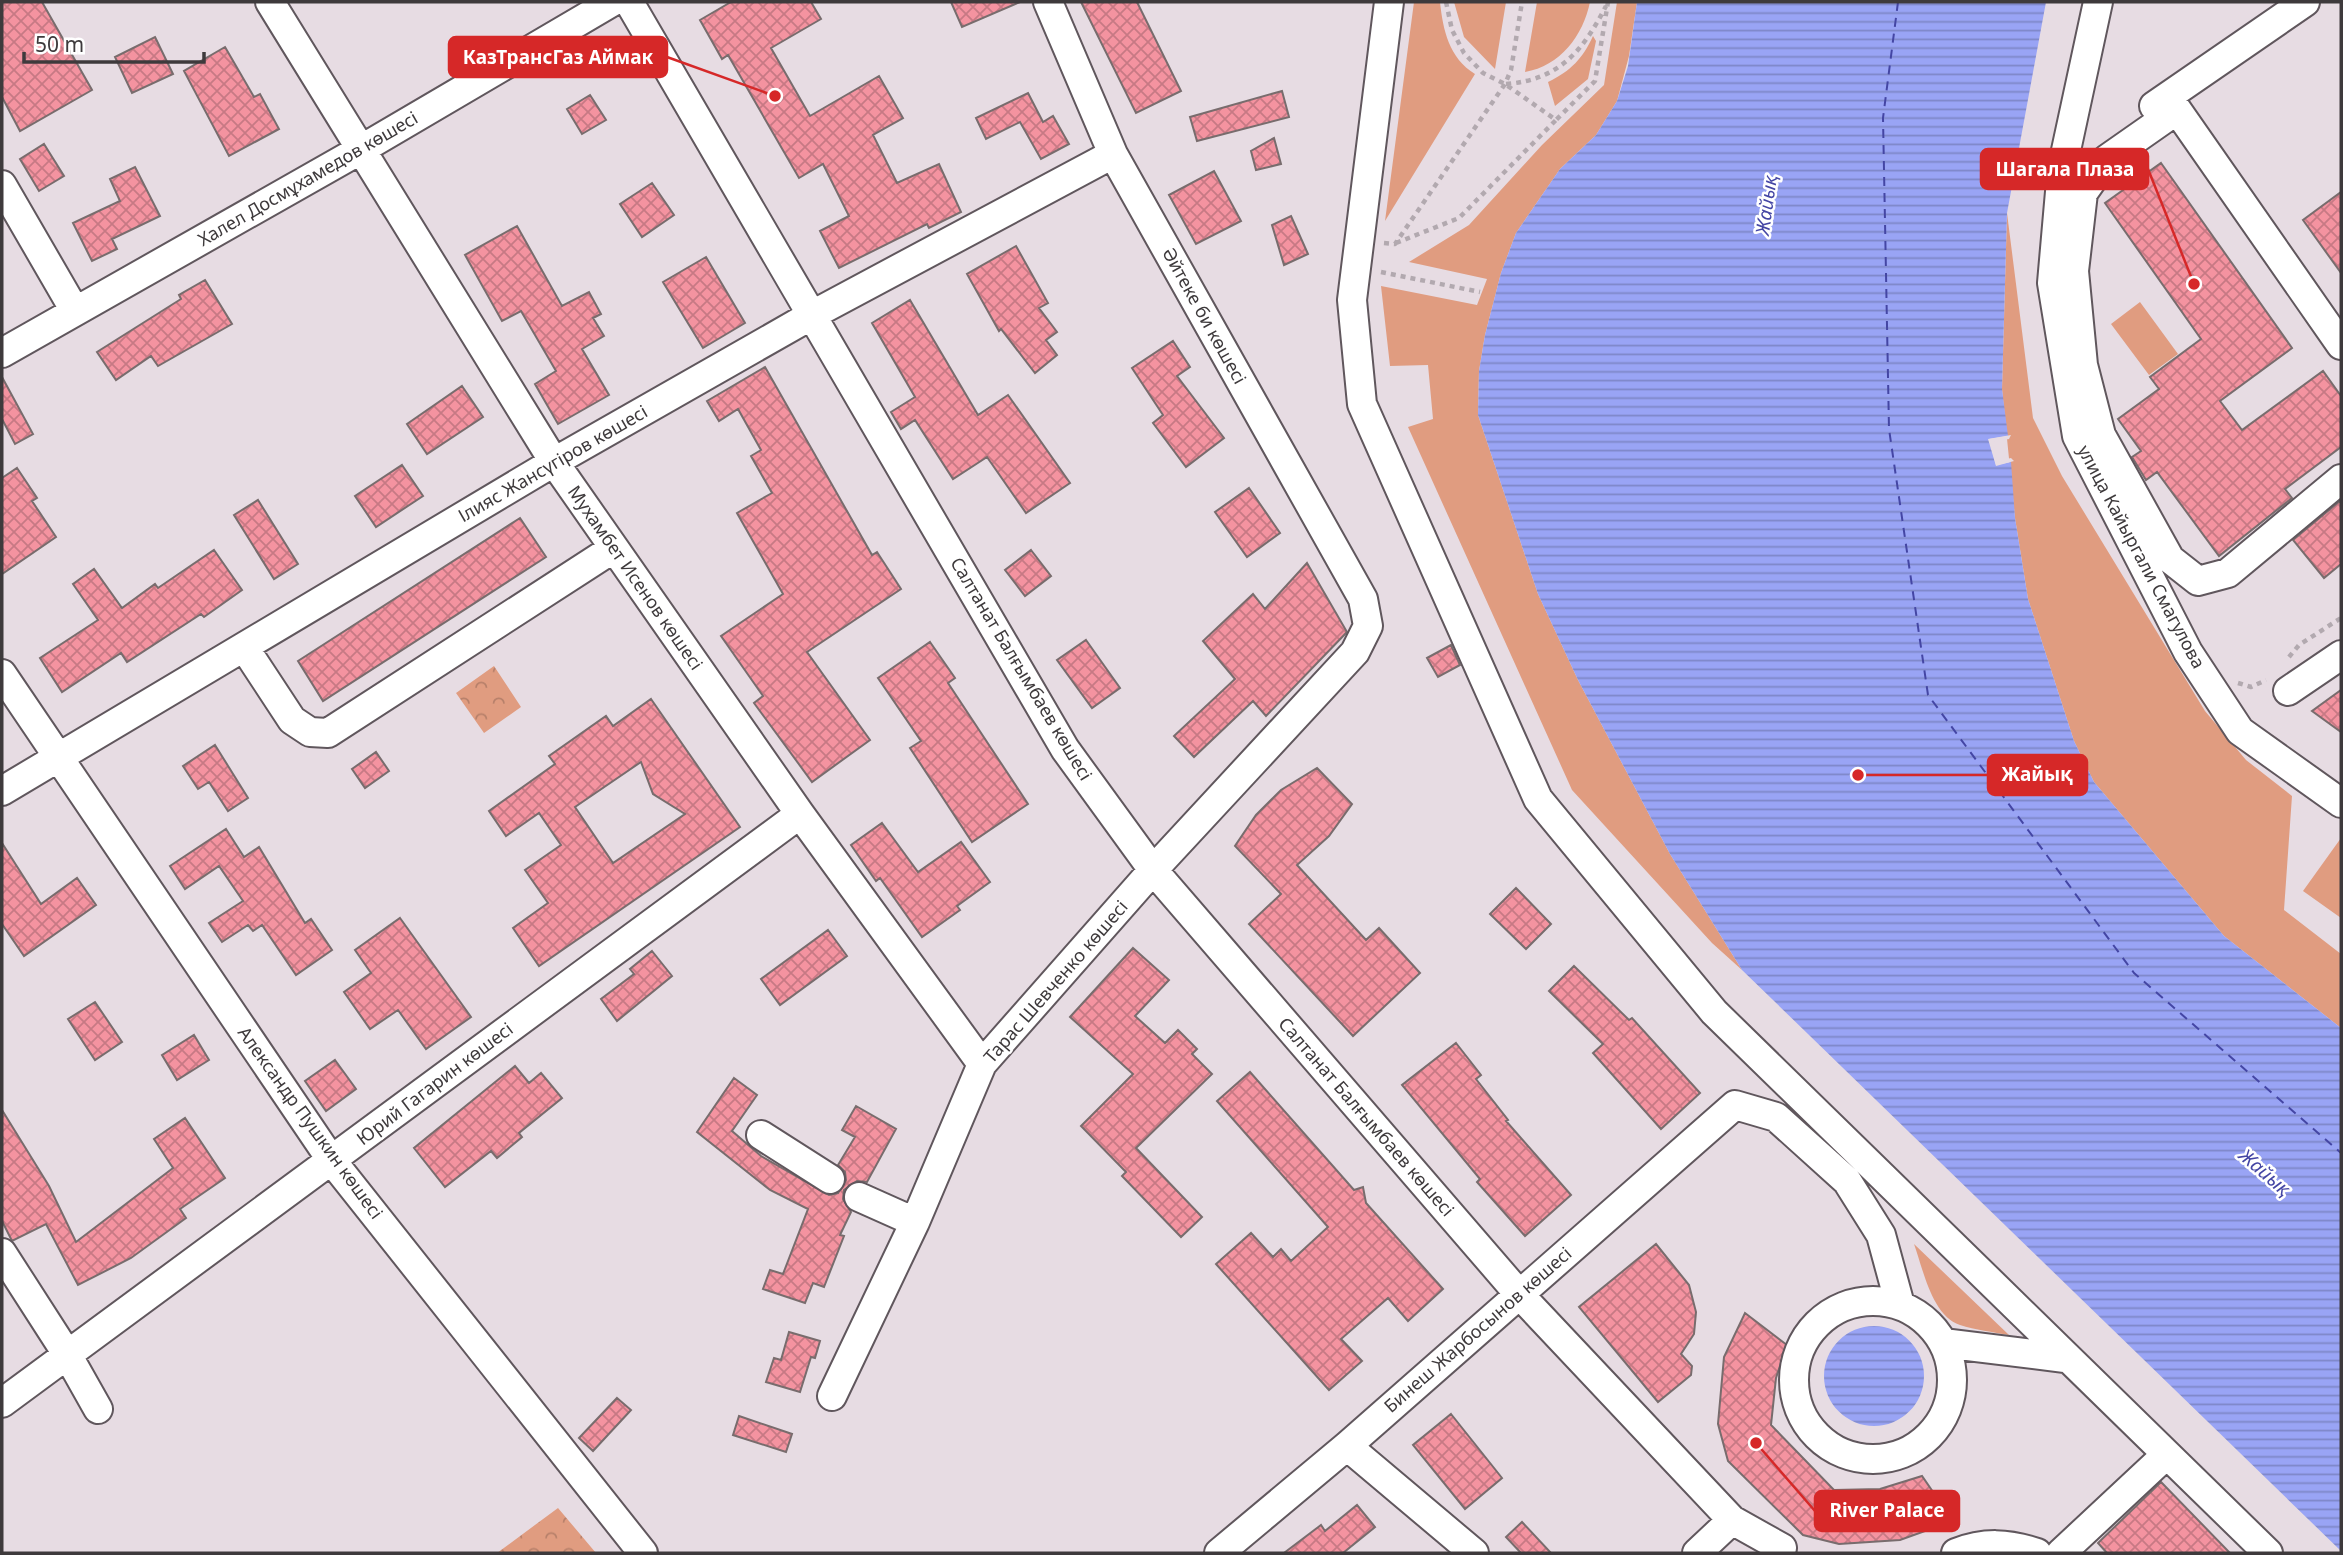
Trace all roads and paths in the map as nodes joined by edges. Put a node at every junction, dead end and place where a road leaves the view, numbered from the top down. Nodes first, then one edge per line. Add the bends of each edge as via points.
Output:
1 (270, 2) edge
2 (612, 2) edge
3 (629, 2) edge
4 (1048, 2) edge
5 (1389, 2) edge
6 (1446, 2) edge
7 (1522, 2) edge
8 (1608, 2) edge
9 (2098, 2) edge
10 (2305, 2) edge
11 (1505, 84) junction
12 (2172, 103) junction
13 (1556, 120) junction
14 (360, 150) junction
15 (1113, 154) junction
16 (2062, 169) junction
17 (2, 185) edge
18 (1395, 244) junction
19 (1358, 254) junction
20 (1480, 292) dead end
21 (75, 311) junction
22 (812, 315) junction
23 (2341, 345) edge
24 (2, 353) edge
25 (554, 462) junction
26 (2341, 479) edge
27 (614, 548) junction
28 (2341, 618) edge
29 (1368, 626) joint
30 (244, 647) junction
31 (2341, 655) edge
32 (2286, 661) dead end
33 (2, 674) edge
34 (2230, 681) dead end
35 (2280, 684) joint
36 (57, 760) junction
37 (2, 791) edge
38 (2341, 803) edge
39 (800, 814) junction
40 (1153, 870) junction
41 (982, 1064) junction
42 (761, 1135) dead end
43 (332, 1161) junction
44 (830, 1179) dead end
45 (859, 1197) dead end
46 (915, 1222) junction
47 (2, 1253) edge
48 (1519, 1294) junction
49 (1900, 1305) junction
50 (1943, 1343) junction
51 (67, 1354) junction
52 (2065, 1358) junction
53 (832, 1396) dead end
54 (2, 1403) edge
55 (98, 1409) dead end
56 (1347, 1446) junction
57 (2166, 1455) junction
58 (1732, 1520) junction
59 (1782, 1549) dead end
60 (643, 1553) edge
61 (1219, 1553) edge
62 (1474, 1553) edge
63 (1697, 1553) edge
64 (1956, 1553) edge
65 (2037, 1553) edge
66 (2060, 1553) edge
67 (2268, 1553) edge

1 - 14 street, Мухамбет Исенов көшесі
2 - 14 street, Халел Досмұхамедов көшесі
3 - 22 street, Салтанат Балғымбаев көшесі
4 - 15 street, Әйтеке би көшесі
5 - 19 street
6 - 11 path via 1452,30 1464,53 1483,73
7 - 11 path
8 - 11 path via 1587,37 1552,73 1532,82
8 - 13 path via 1595,81
9 - 16 street, улица Кайыргали Смагулова
10 - 12 street
11 - 13 path
11 - 18 path
12 - 16 street
12 - 23 street
12 - 26 street via 2107,159 2083,193 2074,271 2083,365 2101,435 2170,559 2198,581 2228,573
13 - 18 path via 1459,218
14 - 21 street, Халел Досмұхамедов көшесі
14 - 25 street, Мухамбет Исенов көшесі
15 - 22 street, Ілияс Жансүгіров көшесі
15 - 29 street, Әйтеке би көшесі via 1363,599
16 - 38 street, улица Кайыргали Смагулова via 2052,283 2077,436 2188,652 2240,731
17 - 21 street
18 - 19 path
19 - 20 path
19 - 52 street via 1352,300 1362,404 1538,799 1714,1012
21 - 24 street, Халел Досмұхамедов көшесі
22 - 25 street, Ілияс Жансүгіров көшесі
22 - 40 street, Салтанат Балғымбаев көшесі via 1065,749
25 - 27 street, Мухамбет Исенов көшесі
25 - 30 street, Ілияс Жансүгіров көшесі
27 - 30 street via 328,733 310,732 292,720
27 - 39 street, Мухамбет Исенов көшесі
28 - 32 path via 2300,645
29 - 40 street, Тарас Шевченко көшесі via 1355,652
30 - 36 street, Ілияс Жансүгіров көшесі
31 - 35 street
33 - 36 street, Александр Пушкин көшесі
34 - 35 path via 2251,687
36 - 37 street, Ілияс Жансүгіров көшесі
36 - 43 street, Александр Пушкин көшесі
39 - 41 street, Мухамбет Исенов көшесі
39 - 43 street, Юрий Гагарин көшесі
40 - 41 street, Тарас Шевченко көшесі
40 - 48 street, Салтанат Балғымбаев көшесі
41 - 46 street, Тарас Шевченко көшесі
42 - 44 street
43 - 51 street, Юрий Гагарин көшесі
43 - 60 street, Александр Пушкин көшесі
45 - 46 street
46 - 53 street, Тарас Шевченко көшесі
47 - 51 street
48 - 49 street, Бинеш Жарбосынов көшесі via 1735,1105 1776,1117 1847,1181 1881,1236
48 - 56 street, Бинеш Жарбосынов көшесі
48 - 58 street, Салтанат Балғымбаев көшесі
49 - 50 street via 1926,1320
49 - 50 street via 1871,1300 1842,1306 1818,1322 1800,1346 1793,1374 1796,1403 1810,1429 1832,1448 1859,1458 1889,1458 1916,1447 1937,1427 1950,1400 1952,1371
50 - 52 street
51 - 54 street, Юрий Гагарин көшесі
51 - 55 street
52 - 57 street
56 - 61 street, Бинеш Жарбосынов көшесі
56 - 62 street
57 - 66 street
57 - 67 street
58 - 59 street, Салтанат Балғымбаев көшесі
58 - 63 street
64 - 65 street via 1974,1546 2011,1544

